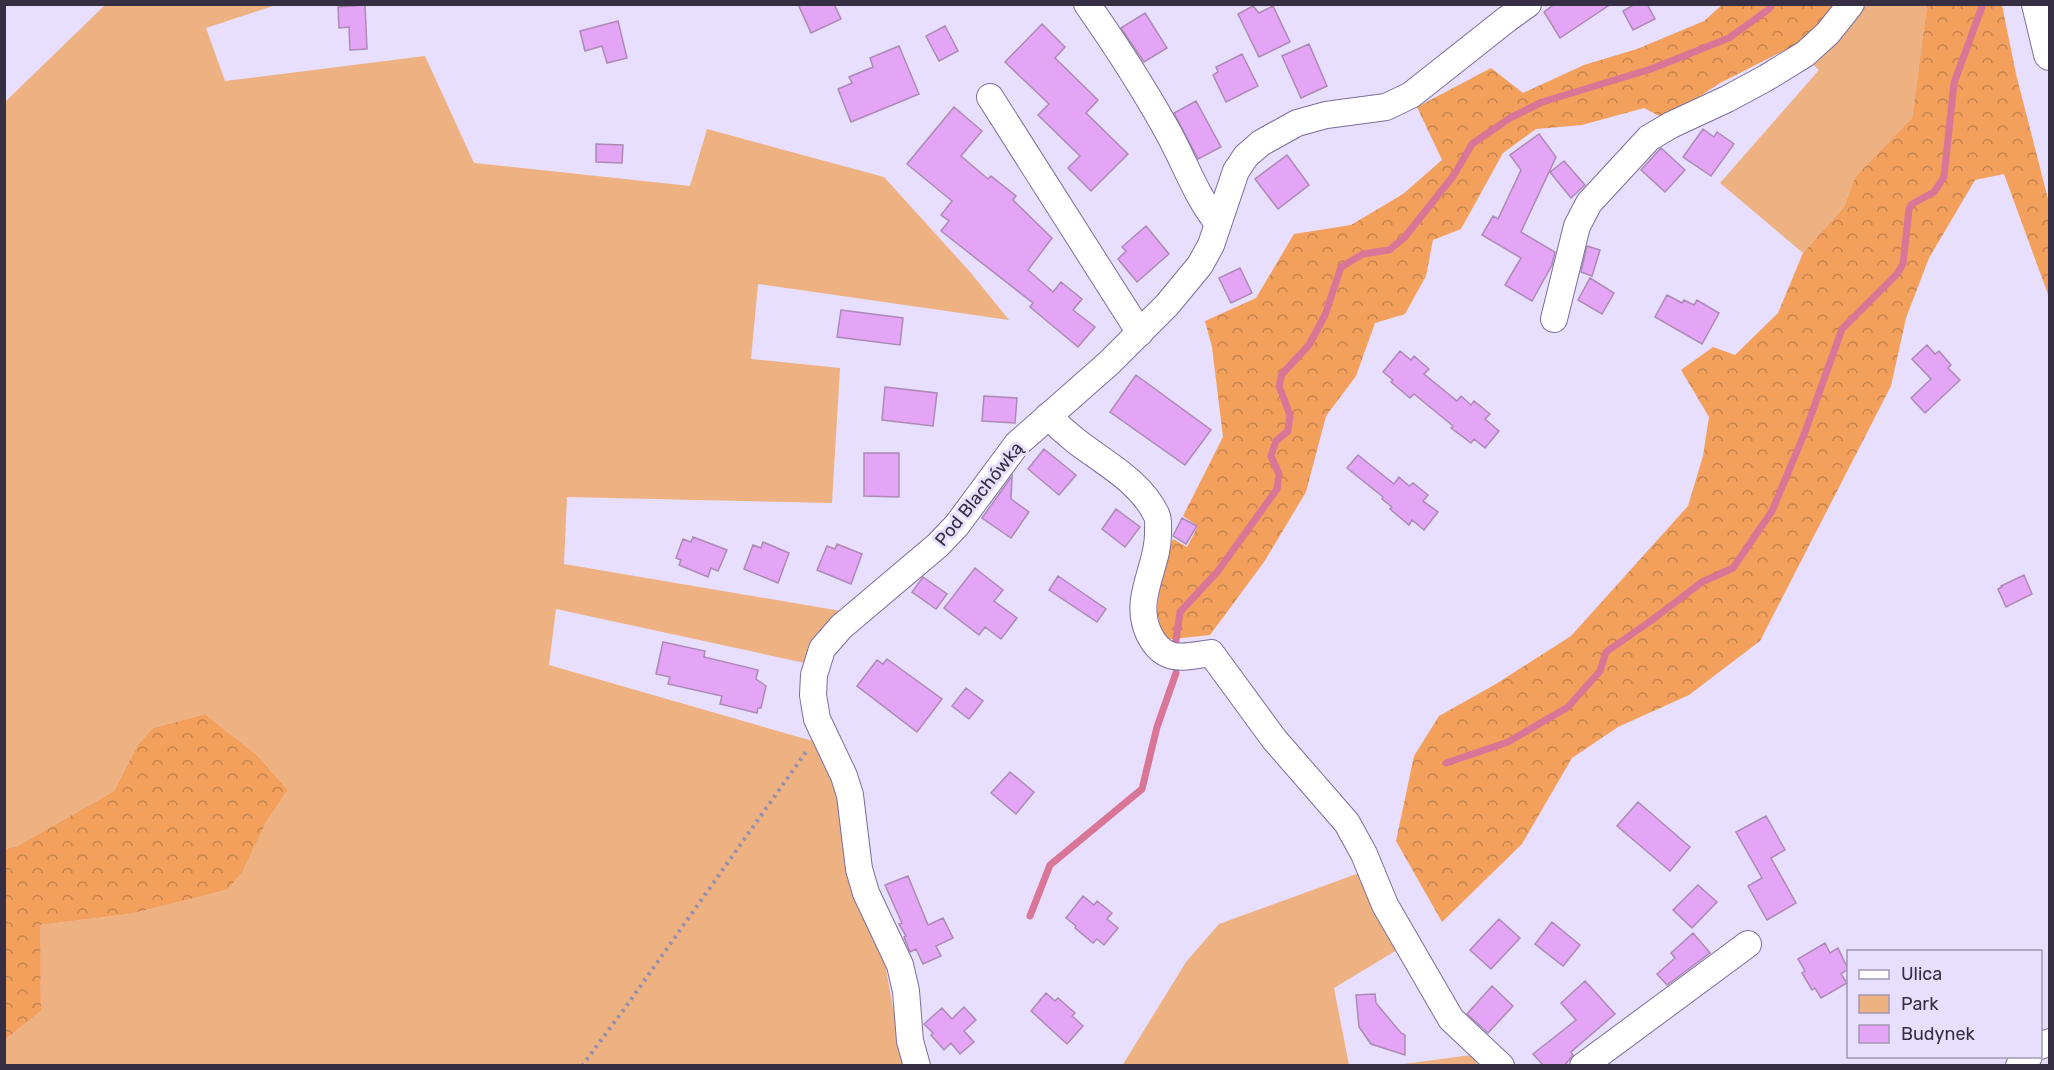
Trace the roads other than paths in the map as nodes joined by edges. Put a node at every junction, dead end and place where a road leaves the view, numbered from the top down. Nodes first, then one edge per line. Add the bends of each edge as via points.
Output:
1 (1087, 4) edge
2 (1528, 4) edge
3 (1851, 4) edge
4 (2038, 4) edge
5 (2049, 54) edge
6 (990, 97) dead end
7 (1217, 222) junction
8 (1554, 319) dead end
9 (1140, 333) junction
10 (1048, 416) junction
11 (1748, 944) dead end
12 (917, 1065) edge
13 (1502, 1065) edge
14 (1583, 1065) edge

1 - 7 street via 1165,127 1205,207
2 - 7 street, Pod Blachówką via 1412,95 1386,106 1297,123 1261,142 1236,171
3 - 8 street via 1805,54 1756,84 1649,138 1589,203 1577,226
4 - 5 street
6 - 9 street
7 - 9 street, Pod Blachówką via 1200,265
9 - 10 street, Pod Blachówką
10 - 12 street, Pod Blachówką via 1010,452 938,545 831,637 822,649 814,675 817,719 850,795 859,869 900,965
10 - 13 street via 1132,483 1158,516 1158,543 1143,598 1144,622 1153,641 1165,654 1174,657 1211,653 1274,739 1347,823 1385,904 1451,1019
11 - 14 street

